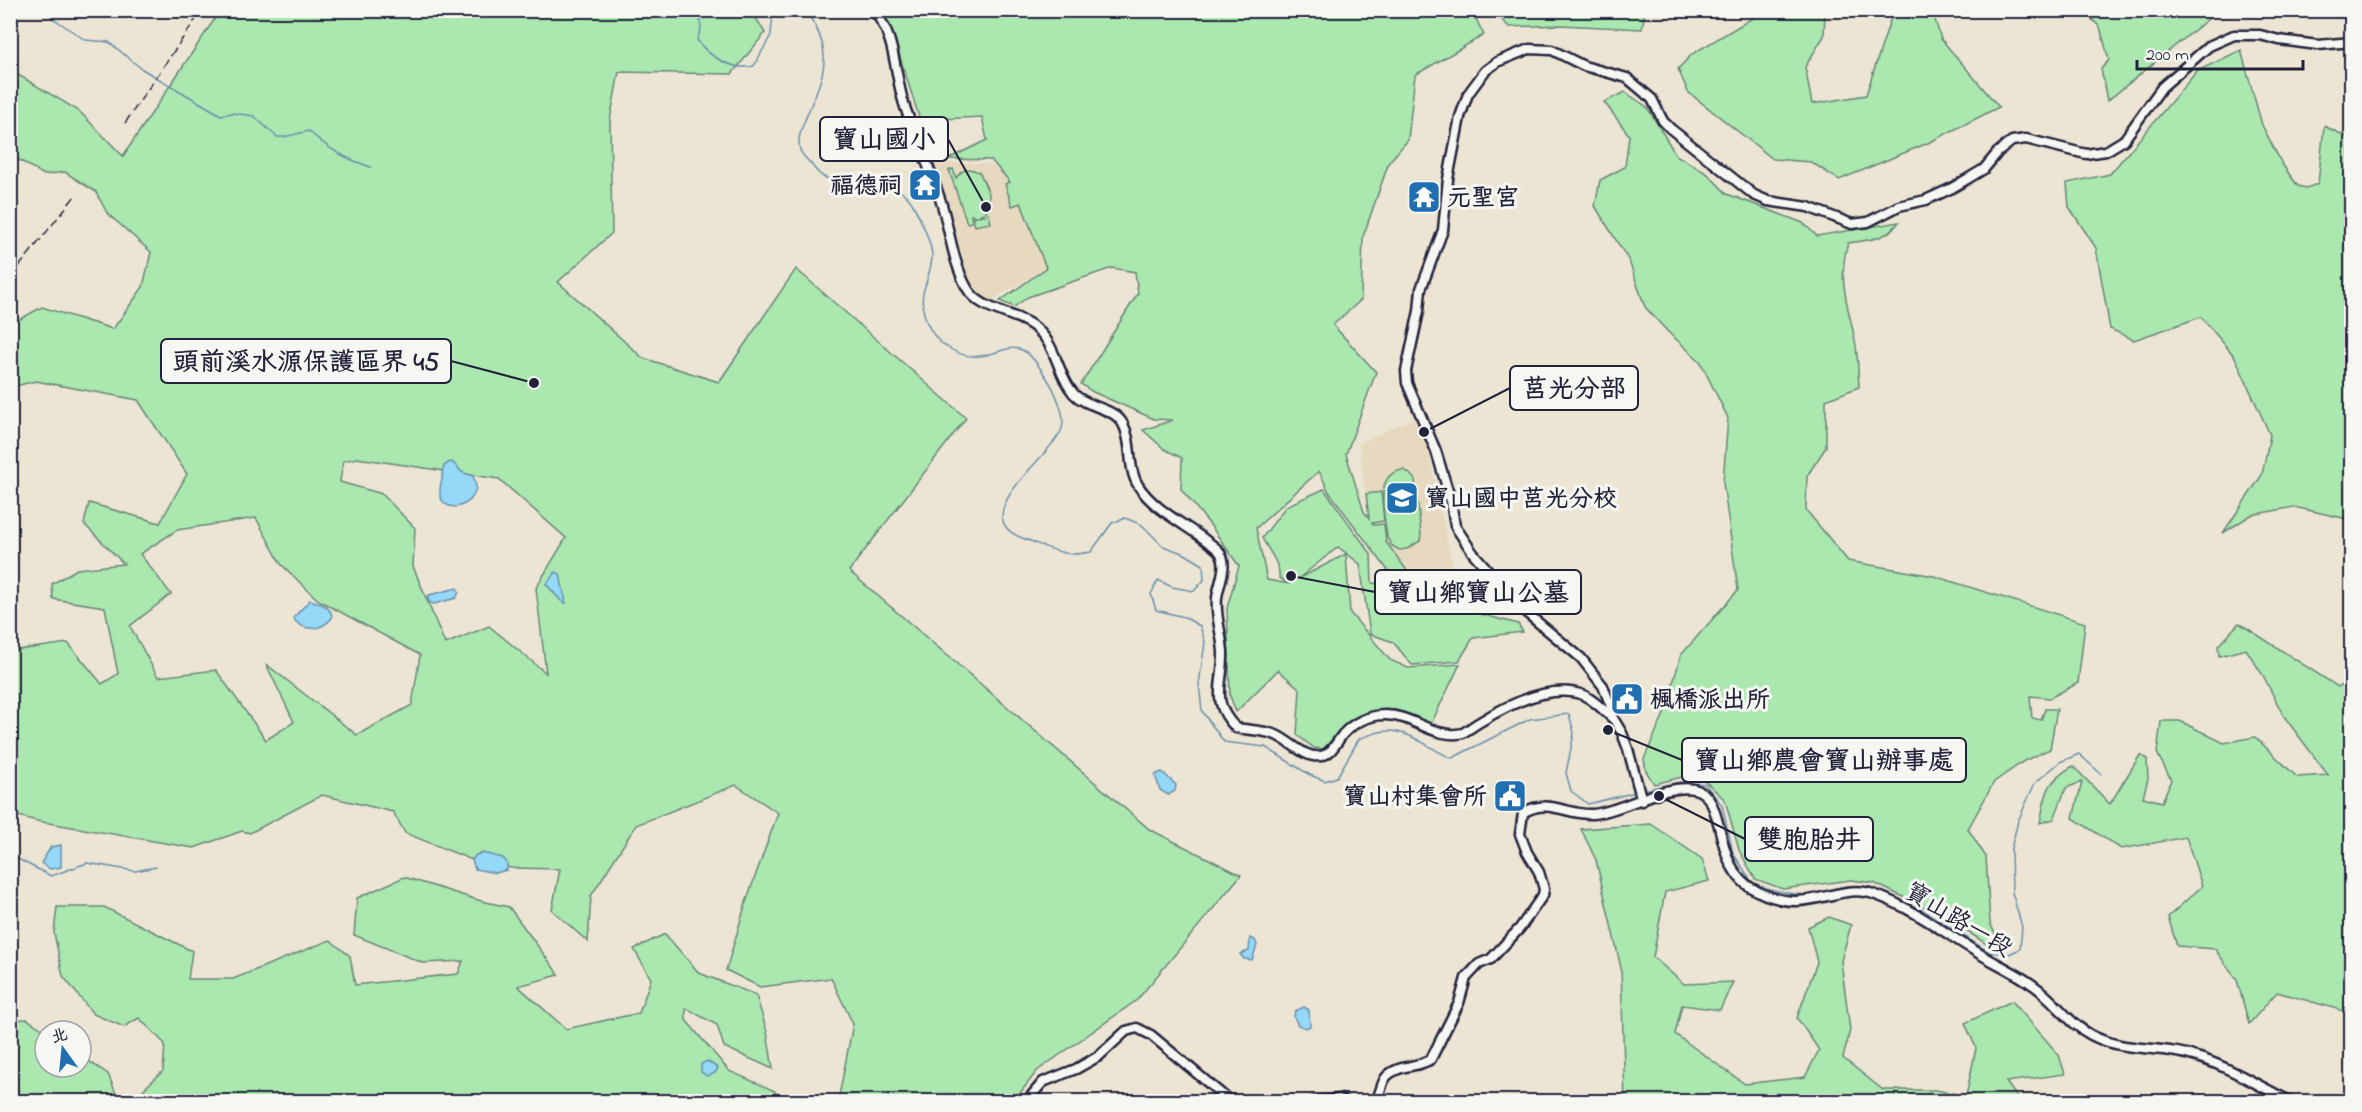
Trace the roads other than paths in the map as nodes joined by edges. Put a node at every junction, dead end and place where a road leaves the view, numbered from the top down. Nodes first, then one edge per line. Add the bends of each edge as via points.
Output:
1 (873, 10) edge
2 (2352, 42) edge
3 (1613, 718) junction
4 (1641, 801) junction
5 (1026, 1101) edge
6 (1231, 1101) edge
7 (1313, 1101) edge
8 (1347, 1101) edge
9 (1375, 1101) edge
10 (2292, 1101) edge

1 - 3 street via 884,25 904,104 934,181 965,286 979,302 1018,317 1040,331 1074,394 1111,413 1124,425 1137,485 1221,554 1224,565 1216,606 1223,654 1218,694 1221,708 1236,728 1275,735 1308,755 1323,756 1353,725 1382,714 1455,735 1509,706 1563,692 1584,696
2 - 3 street via 2318,45 2245,33 2234,35 2209,46 2162,87 2124,140 2106,151 2086,154 2026,139 2012,141 1984,169 1952,188 1860,224 1754,195 1663,121 1643,90 1616,74 1538,48 1516,53 1485,70 1468,94 1460,117 1443,230 1421,289 1407,383 1436,451 1455,526 1523,610 1594,672
3 - 4 street via 1625,741
4 - 9 street, 寶山路一段 via 1590,814 1539,806 1523,813 1520,834 1539,872 1544,889 1540,900 1491,959 1479,964 1466,978 1459,1003 1431,1059 1392,1072
4 - 10 street, 寶山路一段 via 1675,790 1702,792 1715,809 1730,865 1739,878 1760,892 1797,901 1854,890 1875,894 1930,921 2032,984 2078,1028 2093,1036 2123,1047 2201,1058
5 - 6 street via 1043,1082 1099,1056 1126,1031 1137,1028 1151,1035
7 - 8 street

